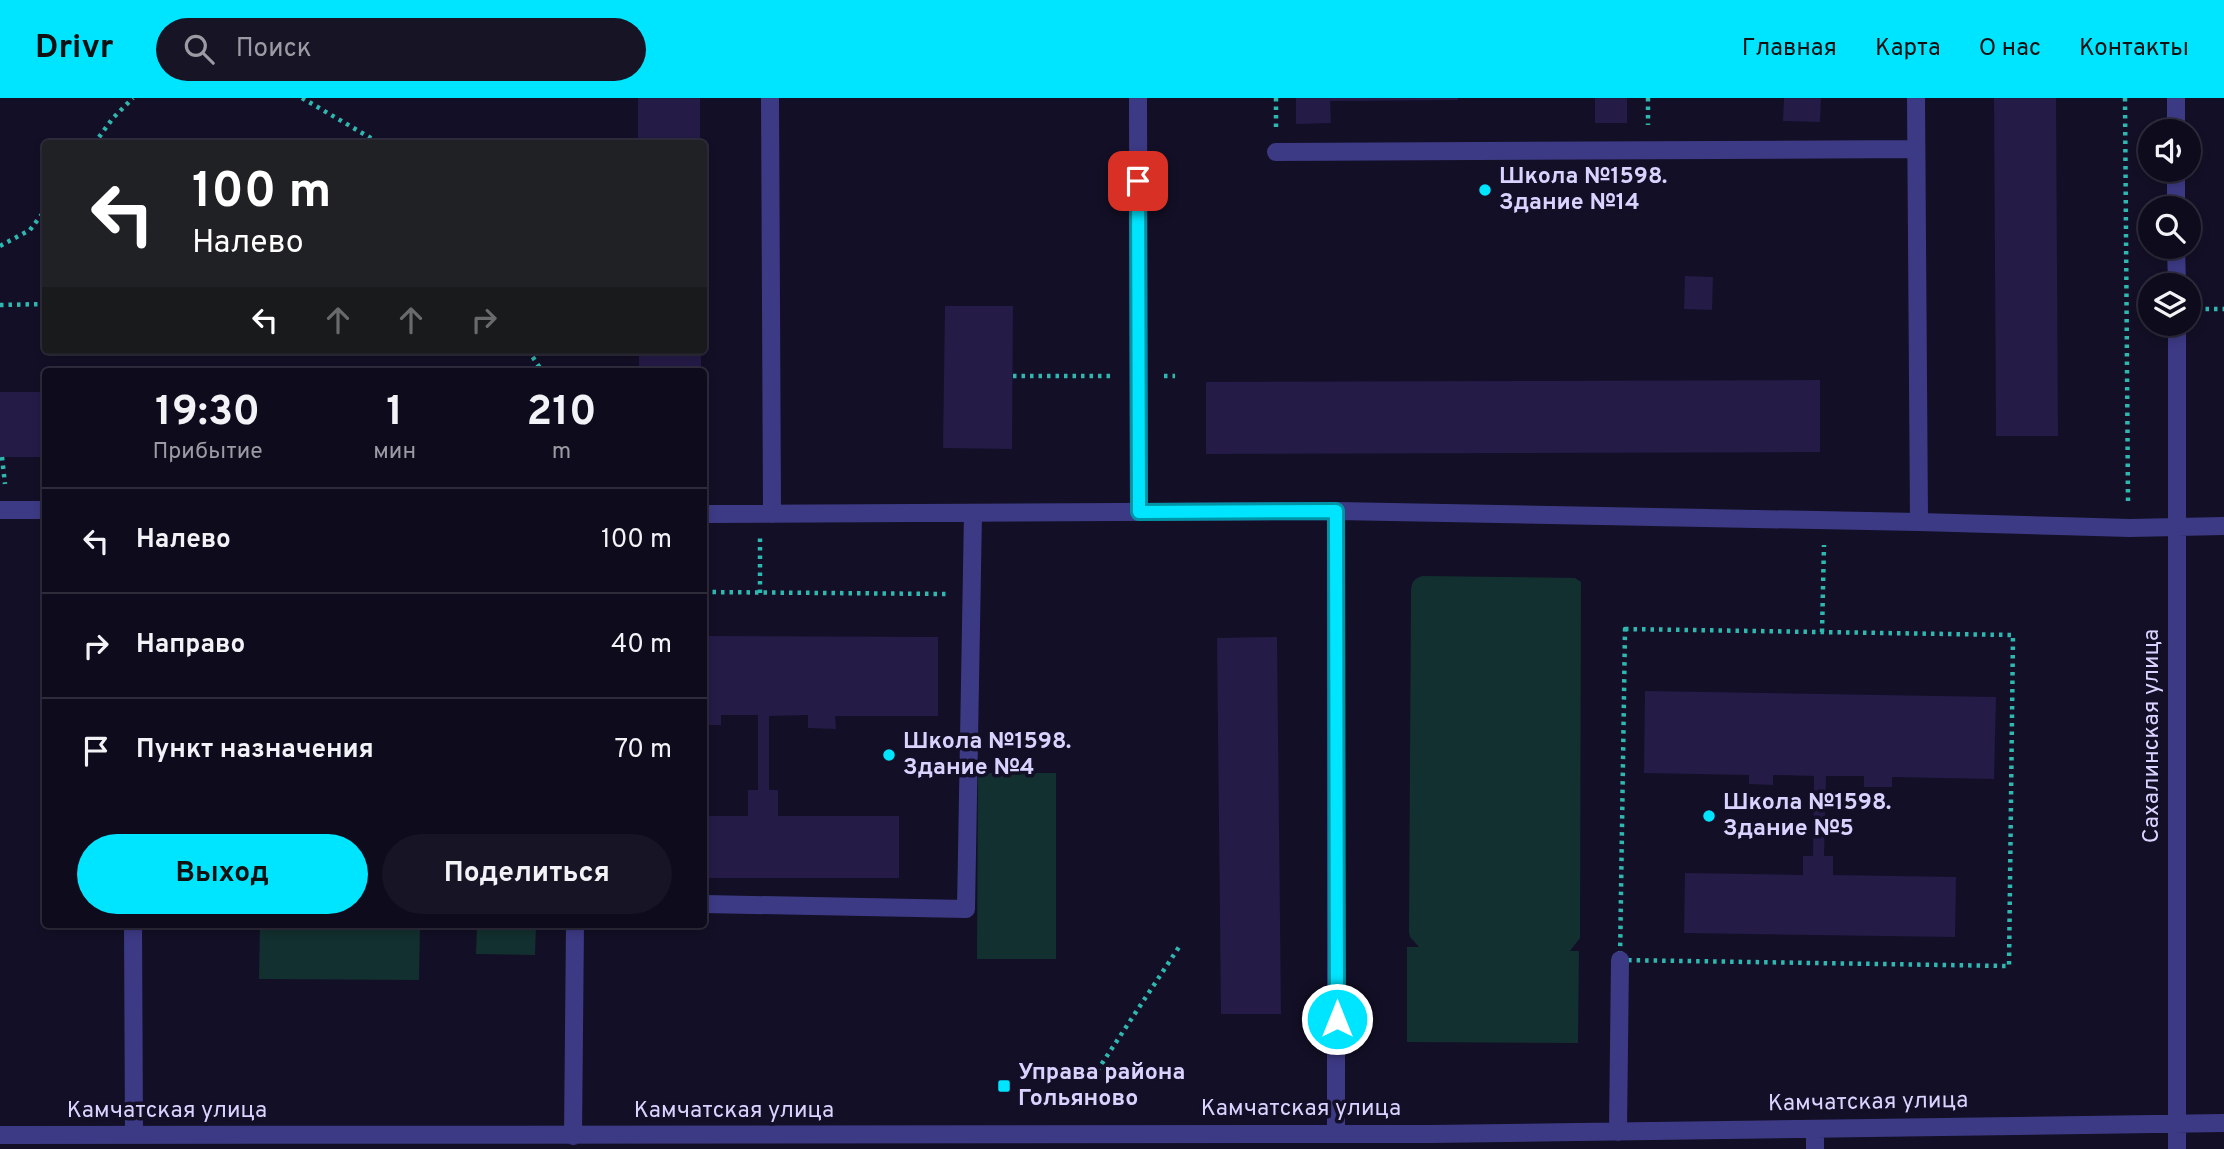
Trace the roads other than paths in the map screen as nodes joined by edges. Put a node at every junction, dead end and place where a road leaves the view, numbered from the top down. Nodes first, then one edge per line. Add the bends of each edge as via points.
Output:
1 (769, 98) edge
2 (1138, 98) edge
3 (1916, 98) edge
4 (2176, 98) edge
5 (2176, 119) edge
6 (1916, 149) junction
7 (1276, 152) dead end
8 (2176, 336) edge
9 (0, 510) edge
10 (42, 510) edge
11 (1336, 511) junction
12 (1139, 512) junction
13 (973, 513) junction
14 (707, 514) edge
15 (766, 514) junction
16 (1919, 522) junction
17 (2224, 526) edge
18 (2176, 527) junction
19 (707, 904) edge
20 (133, 928) edge
21 (575, 928) edge
22 (1620, 960) road end
23 (2177, 1123) junction
24 (2224, 1123) edge
25 (1815, 1129) junction
26 (1618, 1132) junction
27 (1336, 1133) junction
28 (0, 1135) edge
29 (134, 1135) junction
30 (573, 1136) junction
31 (1430, 1141) edge
32 (258, 1142) edge
33 (792, 1142) edge
34 (1815, 1149) edge
35 (2177, 1149) edge

1 - 15 street
2 - 12 street
3 - 6 street
4 - 5 street
6 - 7 street
6 - 16 street
8 - 18 street, Сахалинская улица
9 - 10 street
11 - 12 street
11 - 16 street
11 - 27 street
12 - 13 street
13 - 15 street
13 - 19 street via 966,909
14 - 15 street
16 - 18 street
17 - 18 street
18 - 23 street, Сахалинская улица
20 - 29 street
21 - 30 street
22 - 26 street
23 - 24 street, Камчатская улица
23 - 25 street, Камчатская улица
23 - 35 street, Сахалинская улица
25 - 26 street, Камчатская улица
25 - 34 street
26 - 31 street, Камчатская улица
27 - 31 street, Камчатская улица
27 - 33 street, Камчатская улица
28 - 29 street, Камчатская улица
29 - 32 street, Камчатская улица
30 - 32 street, Камчатская улица
30 - 33 street, Камчатская улица

